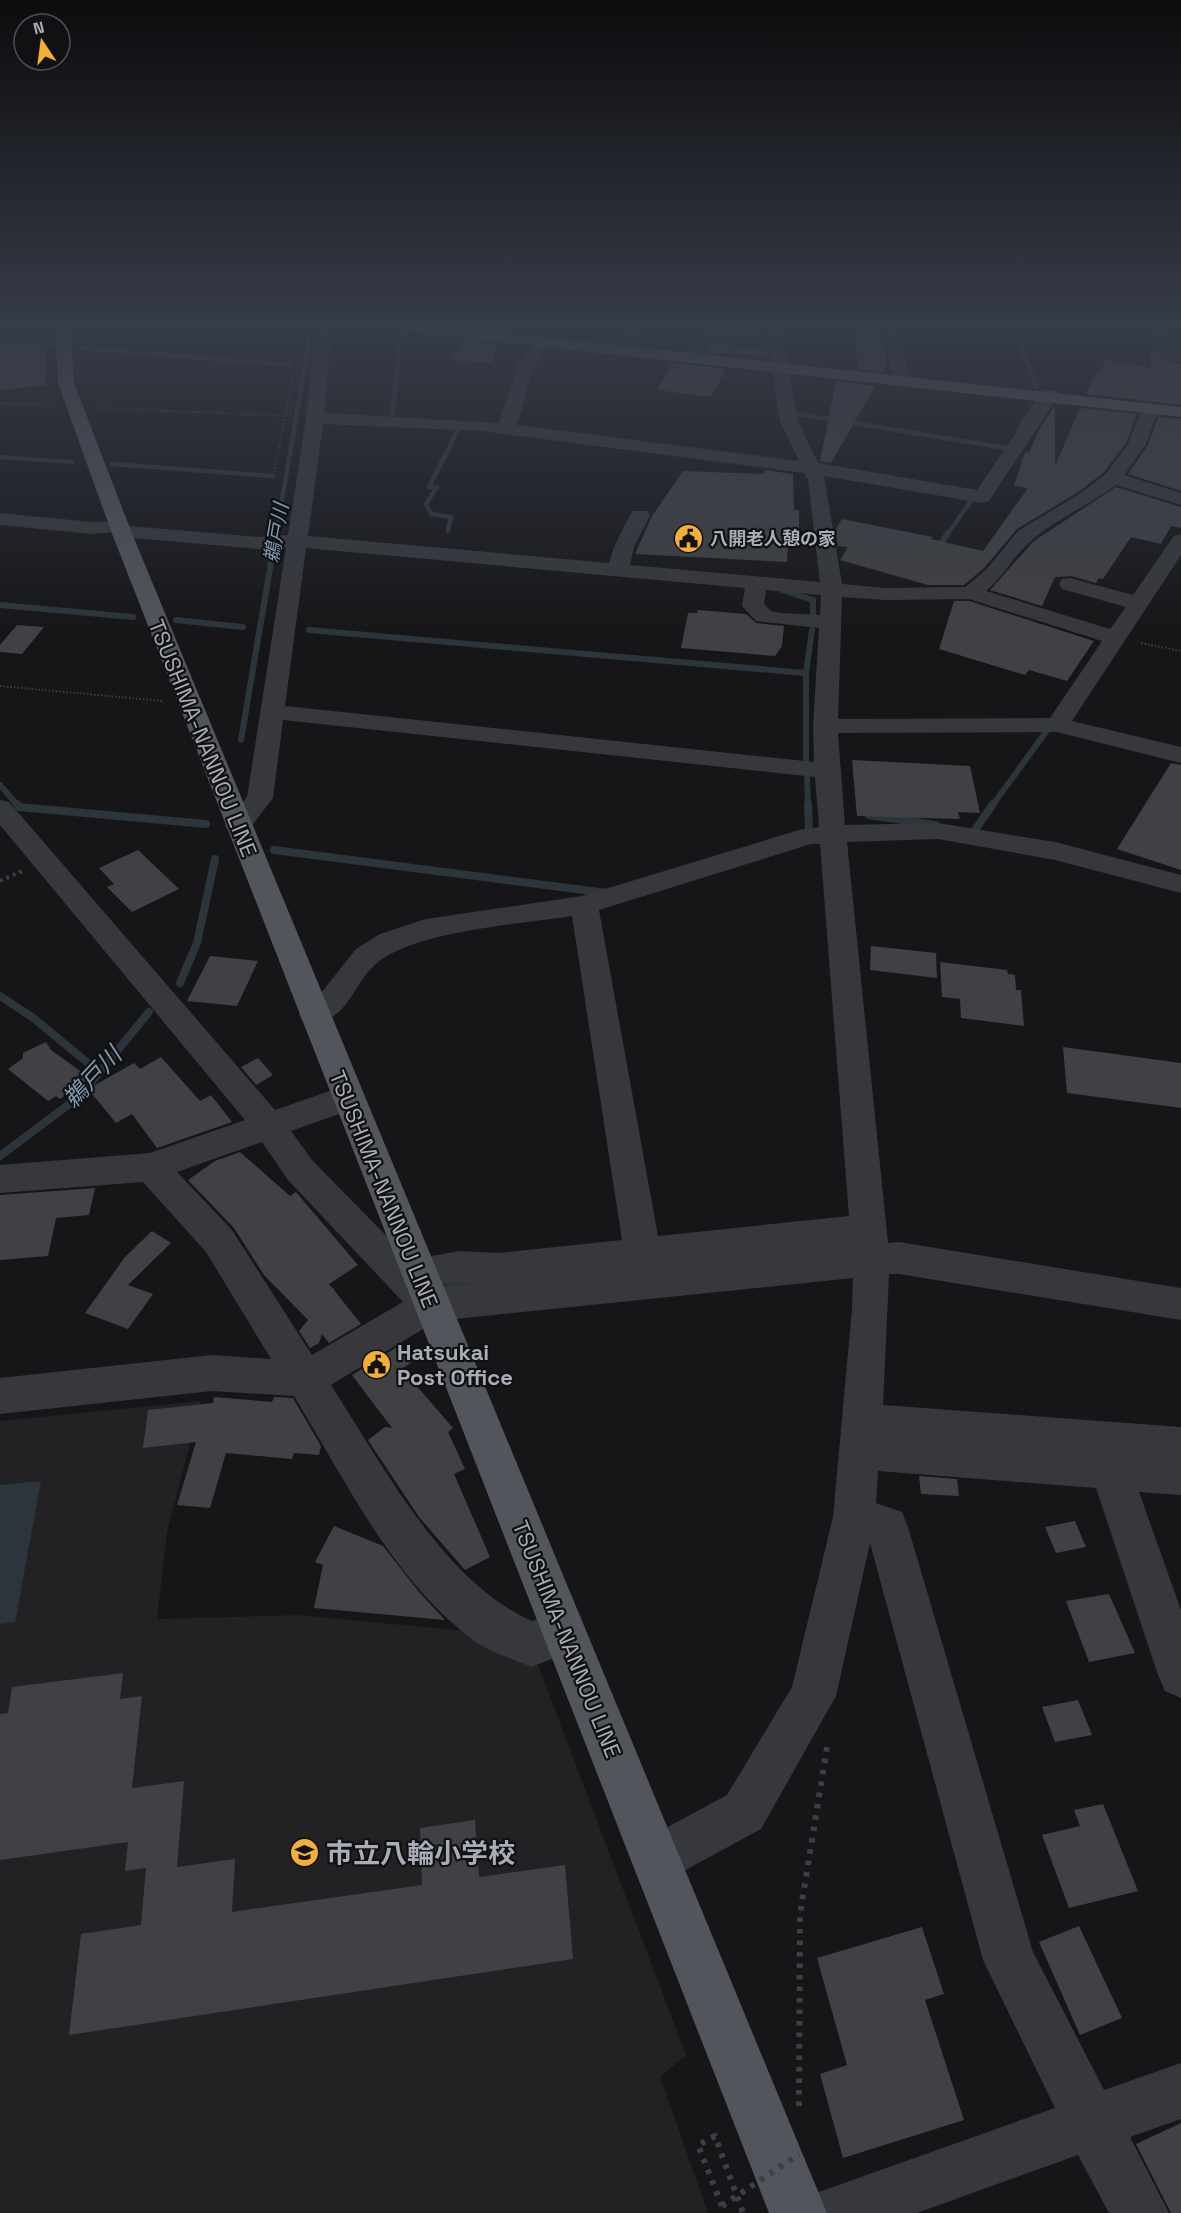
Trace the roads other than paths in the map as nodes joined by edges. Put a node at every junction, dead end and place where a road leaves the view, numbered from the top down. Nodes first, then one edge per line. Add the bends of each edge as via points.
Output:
1 (82, 428) edge
2 (313, 428) edge
3 (489, 428) edge
4 (793, 428) edge
5 (1028, 428) edge
6 (1143, 428) edge
7 (501, 429) joint
8 (812, 468) junction
9 (1113, 477) junction
10 (1181, 499) edge
11 (640, 515) dead end
12 (0, 519) edge
13 (120, 528) junction
14 (1181, 540) edge
15 (291, 542) junction
16 (618, 569) junction
17 (757, 581) junction
18 (1070, 584) dead end
19 (832, 588) junction
20 (970, 593) junction
21 (1137, 603) junction
22 (830, 622) junction
23 (1113, 637) junction
24 (273, 712) junction
25 (1057, 725) junction
26 (825, 726) junction
27 (1181, 755) edge
28 (827, 771) junction
29 (0, 808) edge
30 (238, 826) junction
31 (833, 837) junction
32 (1181, 884) edge
33 (584, 905) junction
34 (314, 1014) junction
35 (347, 1098) junction
36 (269, 1126) junction
37 (151, 1167) junction
38 (0, 1179) edge
39 (870, 1244) junction
40 (643, 1255) junction
41 (424, 1289) junction
42 (1181, 1304) edge
43 (307, 1379) junction
44 (0, 1396) edge
45 (861, 1436) junction
46 (1181, 1446) edge
47 (1106, 1455) junction
48 (1181, 1475) edge
49 (854, 1517) junction
50 (564, 1632) junction
51 (1181, 1675) edge
52 (658, 1860) junction
53 (1181, 2091) edge
54 (1091, 2122) junction
55 (798, 2213) edge
56 (836, 2213) edge
57 (1140, 2213) edge

1 - 13 main road, TSUSHIMA-NANNOU LINE
2 - 15 street
3 - 7 street
4 - 8 street
5 - 8 street via 982,497
6 - 9 street via 1137,444
7 - 8 street
8 - 19 street
9 - 10 street
9 - 20 street via 1025,535 993,574
11 - 16 street
12 - 13 street
13 - 15 street via 263,543
13 - 30 main road, TSUSHIMA-NANNOU LINE
14 - 21 street
15 - 16 street
15 - 24 street
16 - 17 street
17 - 19 street
17 - 22 street via 753,606 764,616
18 - 21 street
19 - 20 street via 886,594
19 - 22 street
20 - 23 street
21 - 23 street
22 - 26 street
23 - 25 street
24 - 28 street
24 - 30 street via 260,798
25 - 26 street
25 - 27 street
26 - 28 street
28 - 31 street
29 - 36 street
30 - 34 main road, TSUSHIMA-NANNOU LINE
31 - 32 street via 909,830 963,834 1055,851
31 - 33 street via 794,840
31 - 39 street
33 - 34 street via 426,929 390,941 366,956 328,1006
33 - 40 street
34 - 35 main road, TSUSHIMA-NANNOU LINE
35 - 36 street
35 - 41 main road, TSUSHIMA-NANNOU LINE
36 - 37 street
36 - 41 street via 300,1170
37 - 38 street
37 - 43 street via 219,1241
39 - 40 street
39 - 41 street
39 - 42 street via 910,1259
39 - 45 street via 871,1309
40 - 41 street via 499,1269 459,1267
41 - 43 street
41 - 50 main road, TSUSHIMA-NANNOU LINE
43 - 44 street via 212,1373
43 - 50 street via 406,1540 447,1586 493,1627 531,1644
45 - 47 street
45 - 49 street
46 - 47 street
47 - 48 street
47 - 51 street
49 - 52 street via 813,1696 744,1812
49 - 54 street via 887,1527 1009,1960
50 - 52 main road, TSUSHIMA-NANNOU LINE
52 - 55 main road, TSUSHIMA-NANNOU LINE
53 - 54 street
54 - 56 street
54 - 57 street

